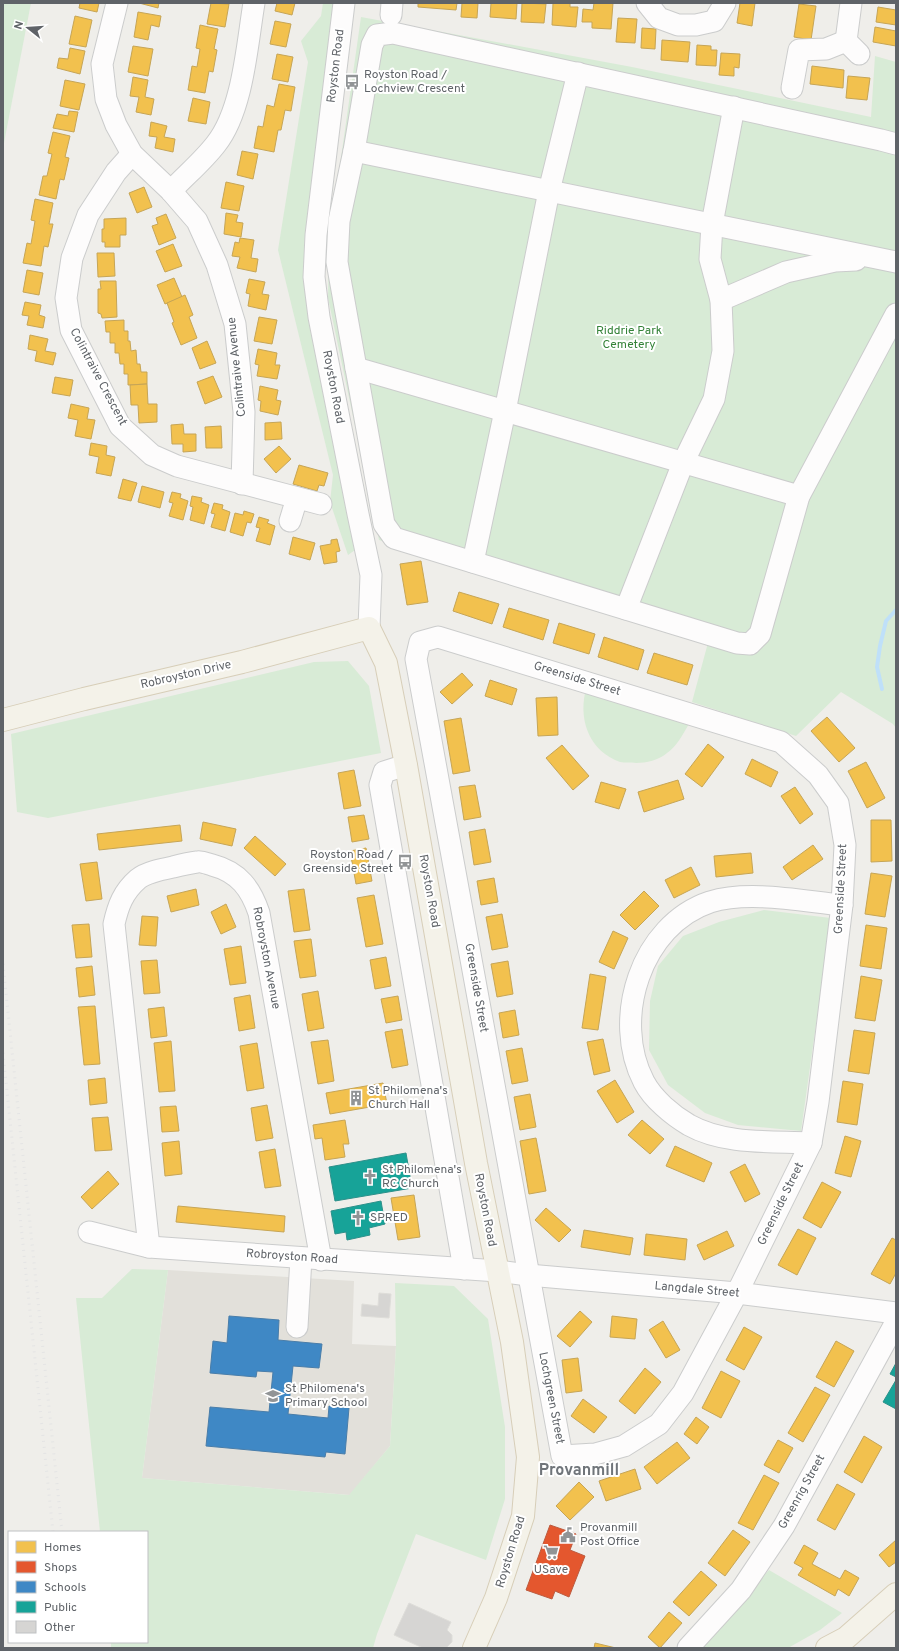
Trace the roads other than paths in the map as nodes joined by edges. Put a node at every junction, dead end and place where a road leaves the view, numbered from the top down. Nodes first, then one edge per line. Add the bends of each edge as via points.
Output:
1 (117, 3) edge
2 (254, 3) edge
3 (344, 3) edge
4 (647, 3) edge
5 (726, 3) edge
6 (851, 3) edge
7 (578, 73) junction
8 (792, 88) dead end
9 (734, 107) junction
10 (896, 144) edge
11 (354, 151) junction
12 (132, 154) junction
13 (171, 190) junction
14 (549, 191) junction
15 (712, 224) junction
16 (888, 260) edge
17 (721, 300) junction
18 (896, 314) edge
19 (356, 368) junction
20 (505, 411) junction
21 (683, 463) junction
22 (242, 484) junction
23 (799, 496) junction
24 (297, 498) junction
25 (321, 504) dead end
26 (290, 521) dead end
27 (473, 562) junction
28 (626, 609) junction
29 (369, 628) junction
30 (3, 720) edge
31 (406, 765) junction
32 (842, 905) junction
33 (811, 1143) junction
34 (89, 1232) dead end
35 (149, 1247) junction
36 (311, 1259) junction
37 (464, 1269) junction
38 (498, 1270) junction
39 (528, 1275) junction
40 (737, 1293) junction
41 (896, 1313) edge
42 (896, 1322) edge
43 (297, 1327) dead end
44 (896, 1594) edge
45 (474, 1648) edge
46 (688, 1648) edge
47 (827, 1648) edge

1 - 12 street, Colintraive Avenue via 102,64 106,99 116,125
2 - 13 street via 234,111 216,144
3 - 29 street, Royston Road via 316,235 314,277 319,317 372,576
4 - 5 street via 659,18 678,24 696,25 714,20
6 - 8 street via 853,48 799,50
7 - 9 street
7 - 11 street via 393,33 378,35 372,45
7 - 14 street
9 - 10 street
9 - 15 street
11 - 14 street
11 - 19 street via 339,221 337,262
12 - 13 street, Colintraive Avenue
12 - 22 street, Colintraive Crescent via 116,172 88,215 72,258 66,298 71,330 120,426 152,455 177,466
13 - 22 street, Colintraive Avenue via 197,221 217,265 235,324 244,412
14 - 15 street
14 - 20 street
15 - 16 street
15 - 17 street via 710,259
16 - 17 street via 835,261 786,272
17 - 21 street via 723,351 714,399
18 - 23 street
19 - 20 street
19 - 27 street via 384,524 394,538
20 - 21 street
20 - 27 street
21 - 23 street
21 - 28 street
22 - 24 street, Colintraive Crescent
23 - 28 street via 760,634 750,644 737,643
24 - 25 street, Colintraive Crescent
24 - 26 street
27 - 28 street
29 - 30 main road, Robroyston Drive via 242,662
29 - 31 main road, Royston Road via 386,664
31 - 37 street via 384,772 380,786
31 - 38 main road, Royston Road via 476,1163
32 - 33 street, Greenside Street
32 - 33 street via 738,896 695,908 672,925 653,946 637,982 631,1009 631,1036 635,1059 644,1082 660,1103 674,1114 690,1125 736,1140
32 - 39 street, Greenside Street via 845,845 838,803 818,775 780,742 438,637 420,642 416,659
33 - 40 street, Greenside Street
34 - 35 street, Robroyston Road
35 - 36 street, Robroyston Road
35 - 36 street, Robroyston Avenue via 114,924 118,905 139,878 163,869 199,862 220,867 235,875 254,897 259,913
36 - 37 street, Robroyston Road
36 - 43 street, Robroyston Avenue
37 - 38 street, Robroyston Road
38 - 39 street, Langdale Street
38 - 45 main road, Royston Road via 512,1342 528,1457 523,1516 496,1598
39 - 40 street, Langdale Street
39 - 40 street, Lochgreen Street via 562,1456 595,1454 624,1446 659,1424 683,1393
40 - 41 street, Langdale Street
42 - 46 street, Greenrig Street via 784,1526 741,1590
44 - 47 main road via 846,1638

